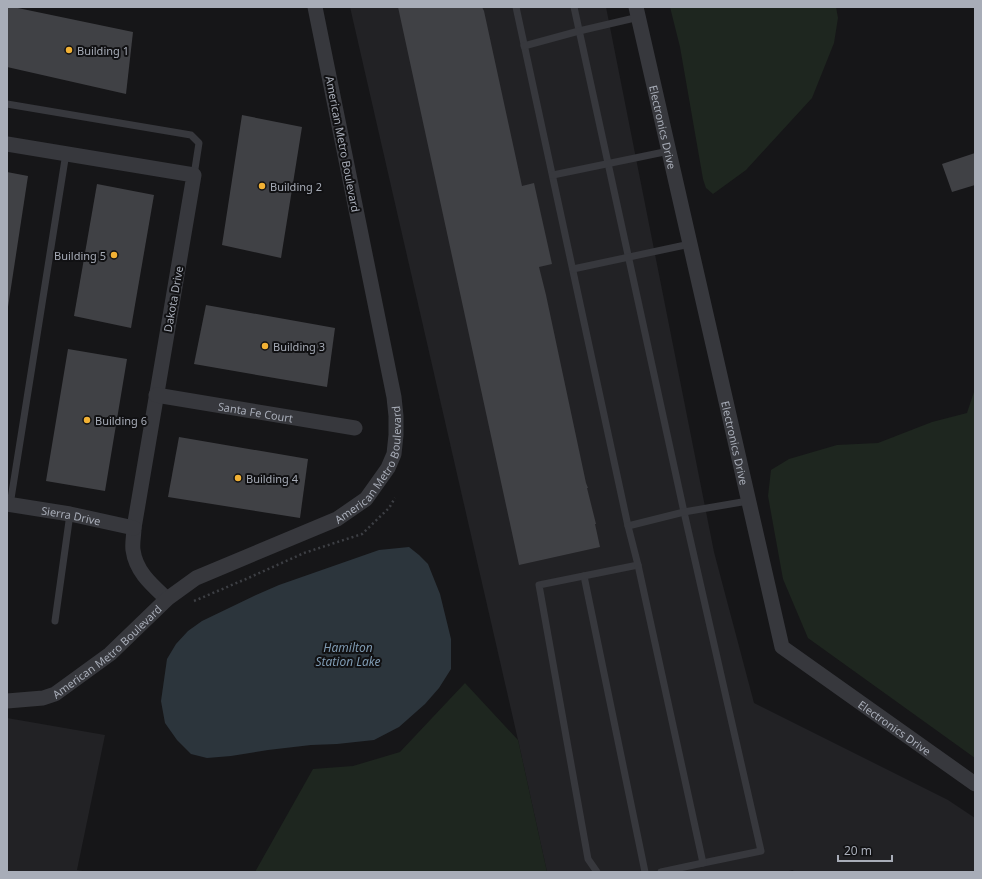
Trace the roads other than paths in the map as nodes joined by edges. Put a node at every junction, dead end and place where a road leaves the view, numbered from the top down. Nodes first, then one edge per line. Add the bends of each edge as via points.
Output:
1 (315, 7) edge
2 (516, 7) edge
3 (574, 7) edge
4 (637, 12) edge
5 (579, 31) junction
6 (524, 46) junction
7 (7, 104) edge
8 (7, 144) edge
9 (669, 151) junction
10 (66, 153) junction
11 (608, 164) junction
12 (553, 175) junction
13 (194, 176) junction
14 (690, 244) junction
15 (628, 257) junction
16 (573, 269) junction
17 (156, 395) junction
18 (355, 428) dead end
19 (748, 501) junction
20 (8, 504) edge
21 (684, 512) junction
22 (70, 514) junction
23 (628, 526) junction
24 (134, 528) junction
25 (638, 565) junction
26 (584, 576) junction
27 (167, 599) junction
28 (55, 621) dead end
29 (7, 701) edge
30 (975, 784) edge
31 (703, 863) junction
32 (597, 872) edge
33 (645, 872) edge
34 (661, 872) edge

1 - 27 street, American Metro Boulevard via 394,397 394,454 388,468 366,499 337,519 196,578
2 - 6 lane
3 - 5 lane
4 - 5 lane
4 - 9 street, Electronics Drive
5 - 6 lane
5 - 11 lane
6 - 12 lane
7 - 13 lane via 191,135 199,143
8 - 10 street
9 - 11 lane
9 - 14 street, Electronics Drive
10 - 13 street
10 - 20 lane
11 - 12 lane
11 - 15 lane
12 - 16 lane
13 - 17 street, Dakota Drive
14 - 15 lane
14 - 19 street, Electronics Drive
15 - 16 lane
15 - 21 lane
16 - 23 lane
17 - 18 street, Santa Fe Court
17 - 24 street, Dakota Drive
19 - 21 lane
19 - 30 street, Electronics Drive via 782,647
20 - 22 street, Sierra Drive
21 - 23 lane
21 - 31 lane via 761,851
22 - 24 street, Sierra Drive
22 - 28 lane
23 - 25 lane
24 - 27 street, Dakota Drive via 133,550 138,567 147,580
25 - 26 lane
25 - 31 lane
26 - 32 lane via 539,585 588,859
26 - 33 lane
27 - 29 street, American Metro Boulevard via 110,654 55,694 43,698
31 - 34 lane

